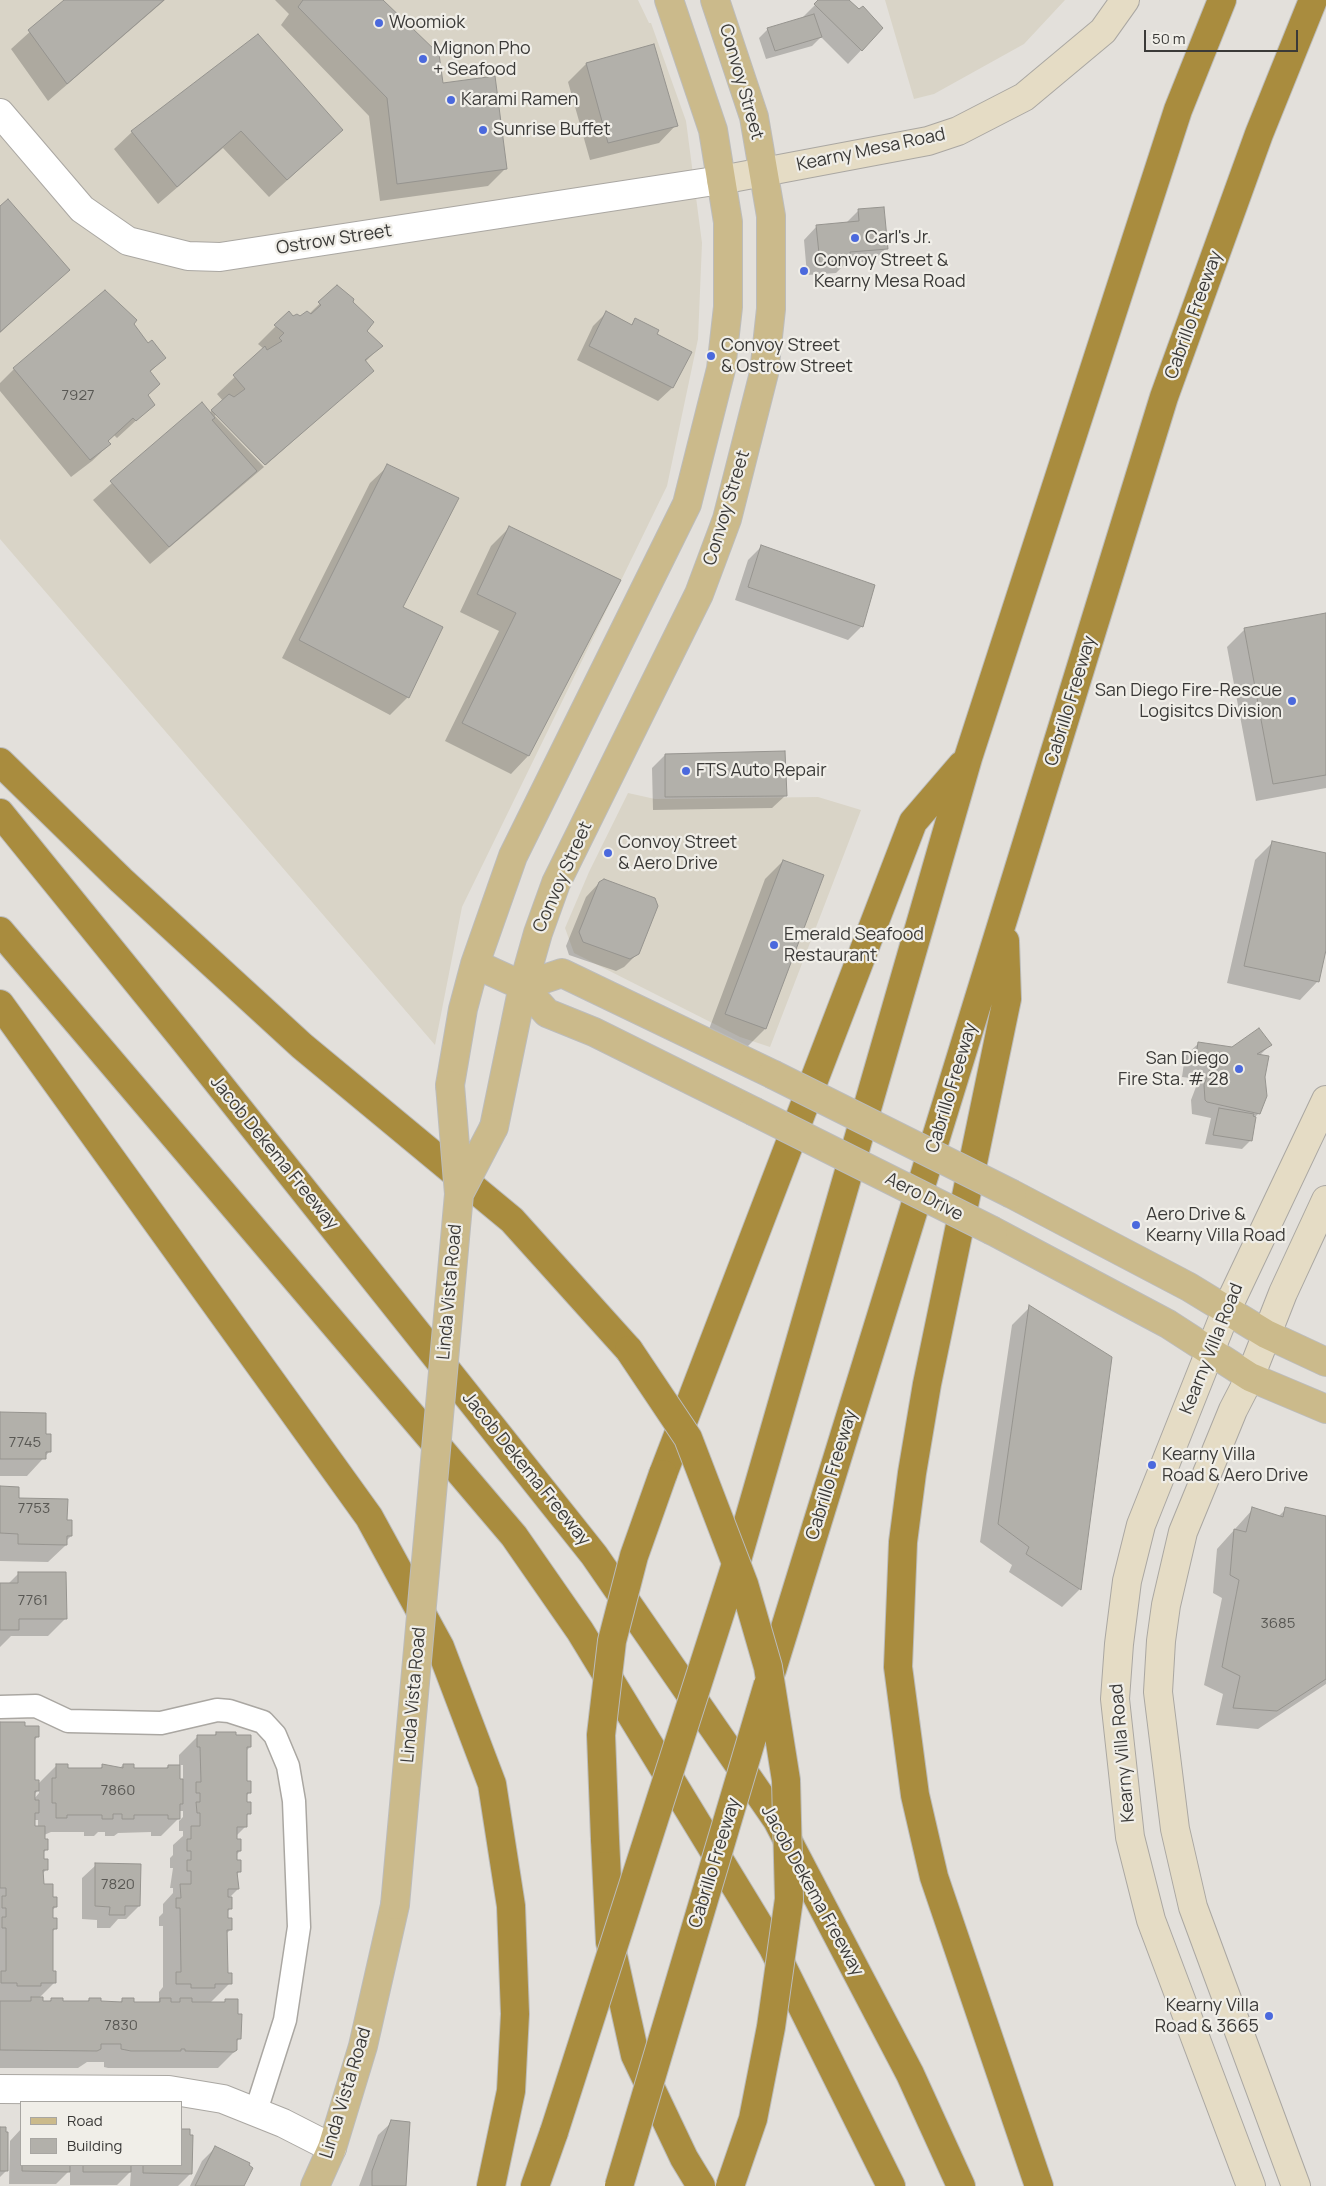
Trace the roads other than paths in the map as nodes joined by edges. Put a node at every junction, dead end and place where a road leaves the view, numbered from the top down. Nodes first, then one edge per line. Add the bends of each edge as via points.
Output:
1 (669, 0) edge
2 (715, 0) edge
3 (1124, 0) edge
4 (1222, 0) edge
5 (1313, 0) edge
6 (0, 113) edge
7 (764, 172) junction
8 (721, 180) junction
9 (968, 758) junction
10 (0, 762) edge
11 (0, 813) edge
12 (1005, 916) junction
13 (0, 931) edge
14 (475, 964) junction
15 (523, 986) junction
16 (0, 1004) edge
17 (1326, 1100) edge
18 (459, 1194) junction
19 (1326, 1200) edge
20 (1226, 1311) junction
21 (1266, 1334) junction
22 (1209, 1353) junction
23 (1326, 1362) edge
24 (1250, 1377) junction
25 (1326, 1409) edge
26 (0, 1706) edge
27 (0, 2089) edge
28 (256, 2111) junction
29 (332, 2148) junction
30 (315, 2186) edge
31 (492, 2186) edge
32 (535, 2186) edge
33 (619, 2186) edge
34 (701, 2186) edge
35 (730, 2186) edge
36 (891, 2186) edge
37 (961, 2186) edge
38 (1039, 2186) edge
39 (1251, 2186) edge
40 (1296, 2186) edge

1 - 8 main road via 713,130
2 - 7 main road, Convoy Street via 754,117
3 - 7 main road, Kearny Mesa Road via 1103,31 1024,97 958,131 928,141
4 - 9 highway via 1178,110
5 - 12 highway, Cabrillo Freeway via 1259,134 1164,397
6 - 8 street, Ostrow Street via 82,210 128,241 188,256 220,257
7 - 8 main road, Kearny Mesa Road
7 - 15 main road, Convoy Street via 771,216 771,309 764,373 727,520 695,604 556,883
8 - 14 main road via 728,222 728,307 721,369 687,504 513,856
9 - 32 highway, bridge via 735,1567
9 - 34 highway, bridge via 913,822 664,1474 634,1556 612,1641 601,1736 610,1942 635,2055 684,2158
10 - 35 highway, bridge via 121,880 302,1046 512,1220 629,1350 688,1438 744,1584 768,1667 786,1780 789,1899 781,1958 753,2119
11 - 37 highway, Jacob Dekema Freeway via 594,1555 777,1820 910,2074
12 - 33 highway, Cabrillo Freeway, bridge via 772,1670
12 - 38 highway via 1006,999 927,1384 912,1473 903,1542 898,1667 915,1795 934,1876
13 - 36 highway via 514,1536 580,1631 773,1948
14 - 15 main road, Aero Drive
14 - 18 main road, Linda Vista Road, bridge via 463,1009 450,1085
15 - 18 main road, Linda Vista Road, bridge via 494,1127
15 - 20 main road, bridge via 562,973 1012,1194 1189,1287
15 - 22 main road, Aero Drive, bridge via 548,1013 594,1032 993,1231 1168,1324
16 - 31 highway via 369,1517 440,1647 492,1784 511,1906 515,2014 511,2091
17 - 20 main road, Kearny Villa Road
18 - 29 main road, Linda Vista Road, bridge via 395,1905 363,2046
19 - 21 main road
20 - 21 main road
20 - 22 main road, Kearny Villa Road
21 - 23 main road
21 - 24 main road
22 - 24 main road, Aero Drive
22 - 39 main road, Kearny Villa Road via 1141,1525 1127,1582 1115,1699 1130,1837 1151,1920
24 - 25 main road, Aero Drive
24 - 40 main road via 1233,1410 1183,1532 1161,1641 1158,1692 1175,1829 1193,1908
26 - 28 street via 36,1706 68,1721 161,1723 217,1710 229,1711 263,1722 275,1735 288,1766 294,1801 299,1927 285,2020
27 - 28 street via 169,2090 223,2099
28 - 29 street
29 - 30 main road, Linda Vista Road

